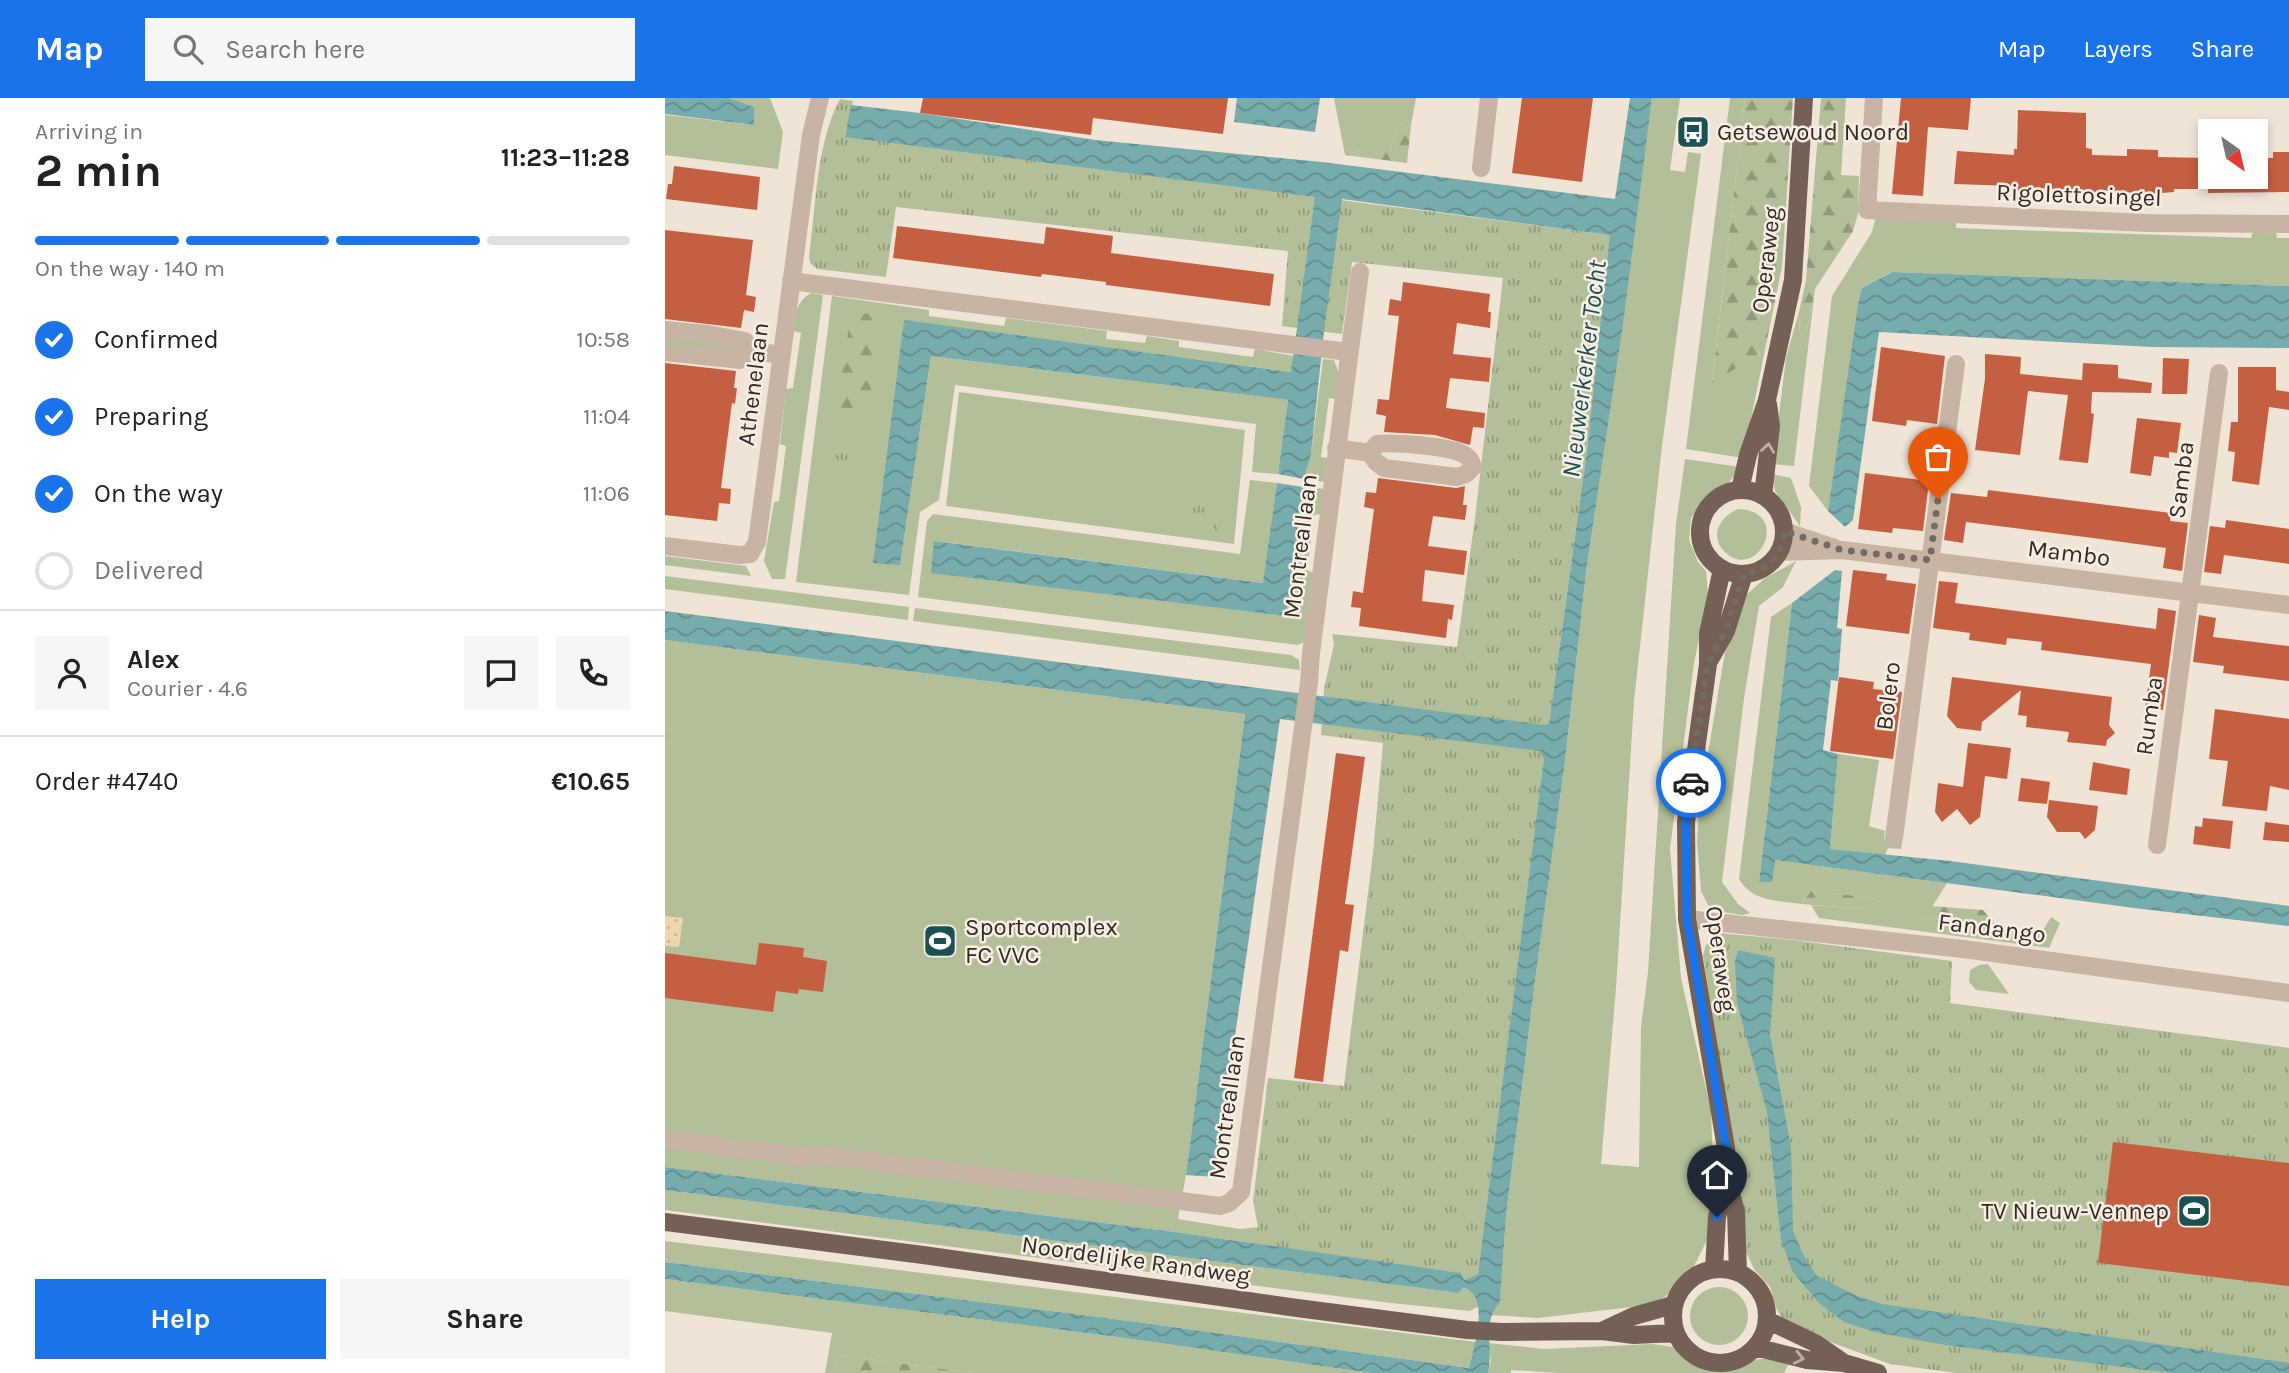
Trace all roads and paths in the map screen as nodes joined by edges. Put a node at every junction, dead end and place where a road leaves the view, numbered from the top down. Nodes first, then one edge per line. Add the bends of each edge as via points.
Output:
1 (807, 98) edge
2 (820, 98) edge
3 (1489, 98) edge
4 (1804, 98) edge
5 (1809, 98) edge
6 (1874, 98) edge
7 (1804, 124) junction
8 (811, 135) junction
9 (1481, 168) dead end
10 (2289, 223) edge
11 (1360, 272) dead end
12 (791, 281) junction
13 (665, 330) edge
14 (750, 350) junction
15 (665, 352) edge
16 (1349, 352) junction
17 (780, 355) junction
18 (1956, 364) dead end
19 (2218, 373) dead end
20 (1767, 400) junction
21 (1336, 448) junction
22 (1370, 453) junction
23 (1740, 491) junction
24 (1763, 496) junction
25 (1784, 531) junction
26 (665, 546) edge
27 (1842, 550) junction
28 (1779, 552) junction
29 (1930, 560) junction
30 (1722, 569) junction
31 (1744, 574) junction
32 (2191, 594) junction
33 (2289, 605) edge
34 (1707, 664) junction
35 (1894, 838) dead end
36 (2157, 845) dead end
37 (1687, 919) junction
38 (2289, 993) edge
39 (665, 1139) edge
40 (1727, 1177) junction
41 (665, 1222) edge
42 (1714, 1269) junction
43 (1738, 1273) junction
44 (1674, 1305) junction
45 (1767, 1320) junction
46 (1602, 1331) junction
47 (1676, 1333) junction
48 (1755, 1347) junction
49 (1844, 1363) junction
50 (1878, 1373) edge

1 - 8 street, Athenelaan
2 - 8 street, Athenelaan
3 - 9 street
4 - 7 main road, Operaweg
5 - 7 main road, Operaweg
6 - 10 street, Rigolettosingel via 1867,210 2147,223
7 - 20 main road, Operaweg via 1793,280
8 - 12 street, Athenelaan
11 - 16 street, Montreallaan
12 - 16 street
12 - 17 street, Athenelaan
13 - 14 street via 745,341
14 - 15 street via 740,360
14 - 17 street
16 - 21 street, Montreallaan
17 - 26 street, Athenelaan via 757,542 750,554
18 - 29 street, Bolero
19 - 32 street, Samba
20 - 23 main road, Operaweg
24 -> 20 main road, Operaweg via 1771,426
21 - 22 street, Montreallaan
21 - 39 street, Montreallaan via 1241,1192 1220,1206
22 - 22 street, Montreallaan via 1384,468 1457,477 1473,467 1460,452 1377,444
23 - 24 main road
23 - 30 main road via 1715,500 1701,523 1704,550
24 - 25 main road via 1778,510
25 - 27 street, Mambo
25 - 28 main road
27 - 28 street, Mambo
27 - 29 street, Mambo
28 - 31 main road via 1765,568
29 - 32 street, Mambo
29 - 35 street, Bolero
30 - 31 main road
30 - 34 main road, Operaweg via 1708,634
31 - 34 main road, Operaweg via 1726,631
32 - 33 street, Mambo
32 - 36 street, Rumba
34 - 37 main road, Operaweg via 1686,822
37 - 38 street, Fandango via 1963,948
37 - 40 main road, Operaweg
40 - 42 main road, Operaweg via 1717,1217
40 - 43 main road, Operaweg via 1736,1212
41 - 46 main road, Noordelijke Randweg via 1467,1330
42 - 43 main road
42 - 44 main road via 1689,1280
43 - 45 main road via 1758,1287
44 - 46 main road, Noordelijke Randweg
44 - 47 main road
45 - 48 main road
45 - 49 main road
46 - 47 main road, Noordelijke Randweg
47 - 48 main road via 1692,1354 1718,1363 1744,1356
48 -> 49 main road via 1807,1360
49 - 50 main road

